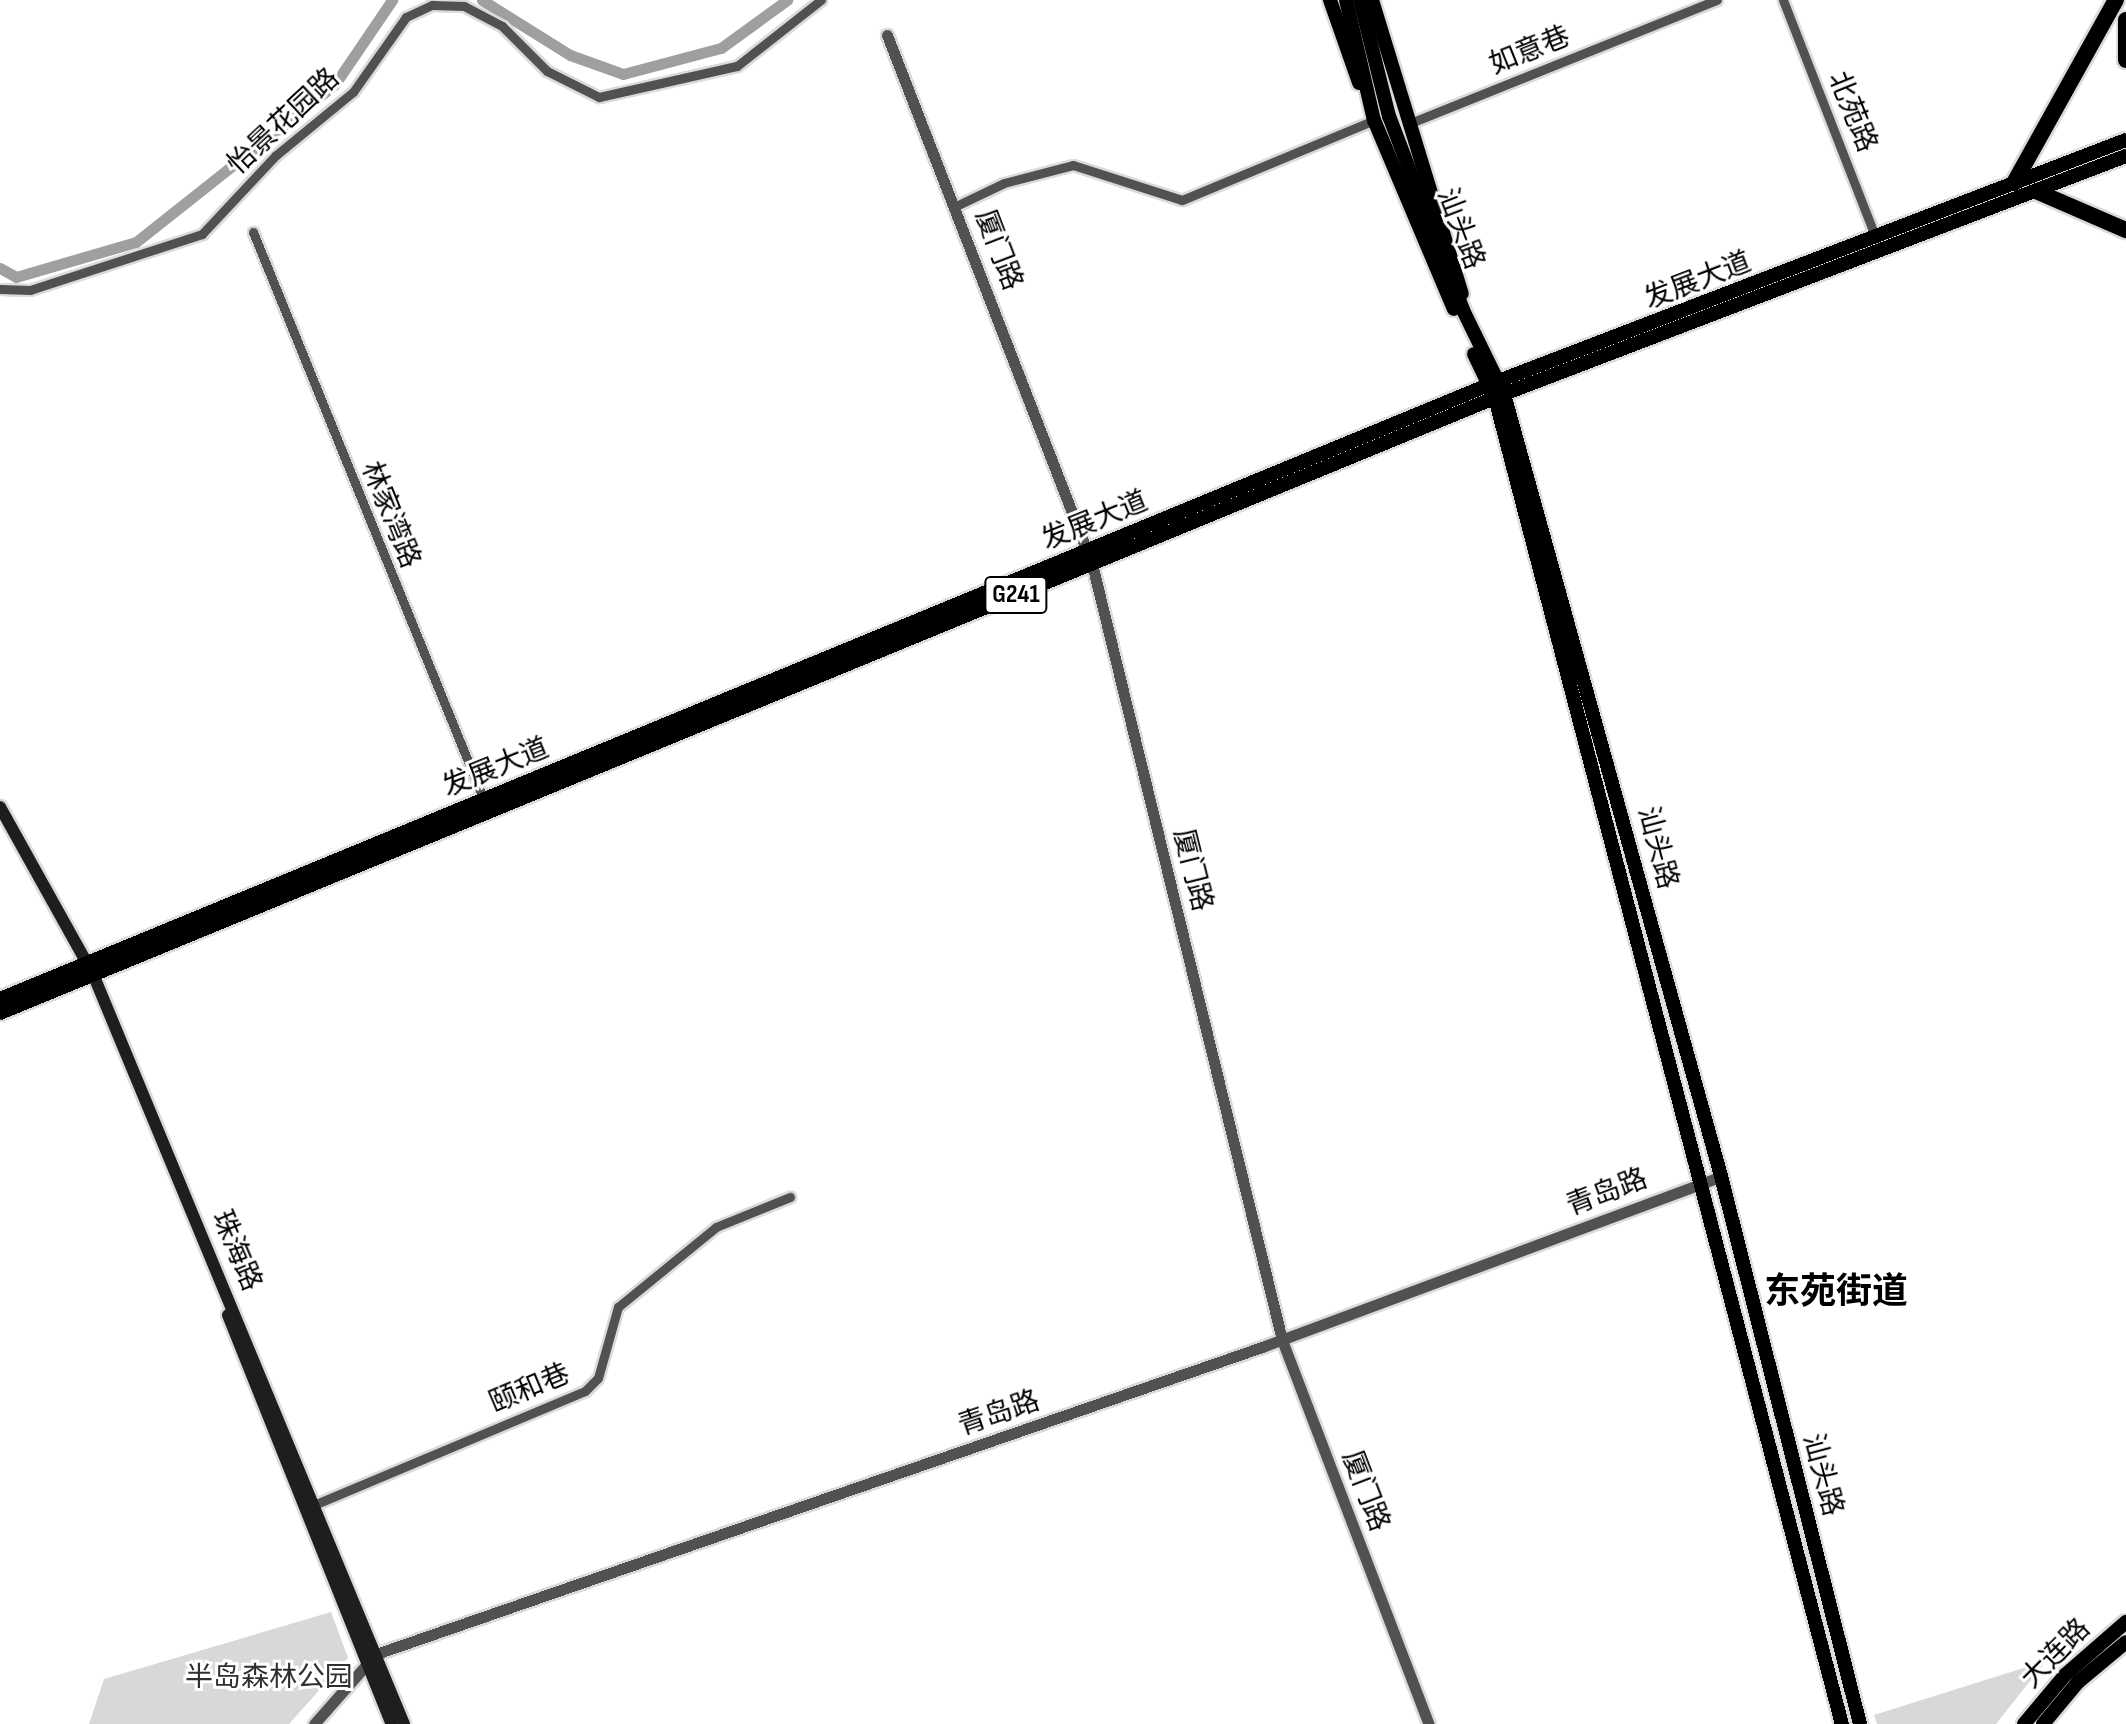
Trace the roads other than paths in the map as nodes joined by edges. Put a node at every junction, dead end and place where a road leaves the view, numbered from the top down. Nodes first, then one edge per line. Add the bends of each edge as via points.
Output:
1 (821, 0) edge
2 (1330, 0) edge
3 (1346, 0) edge
4 (1360, 0) edge
5 (1372, 0) edge
6 (1717, 0) edge
7 (1783, 0) edge
8 (2116, 0) edge
9 (2126, 20) edge
10 (887, 35) dead end
11 (2126, 60) edge
12 (1374, 120) junction
13 (1405, 125) junction
14 (2126, 140) edge
15 (2126, 156) edge
16 (2014, 183) junction
17 (2038, 192) junction
18 (956, 206) junction
19 (2126, 230) edge
20 (253, 232) dead end
21 (1878, 241) junction
22 (0, 289) edge
23 (1463, 310) junction
24 (1496, 390) junction
25 (1089, 558) junction
26 (0, 807) edge
27 (486, 807) junction
28 (0, 819) edge
29 (88, 970) junction
30 (0, 999) edge
31 (0, 1013) edge
32 (1721, 1176) junction
33 (1703, 1182) junction
34 (790, 1197) dead end
35 (1282, 1340) junction
36 (310, 1506) junction
37 (2126, 1622) edge
38 (2126, 1642) edge
39 (372, 1658) junction
40 (314, 1724) edge
41 (392, 1724) edge
42 (404, 1724) edge
43 (1429, 1724) edge
44 (1842, 1724) edge
45 (1860, 1724) edge
46 (2024, 1724) edge
47 (2043, 1724) edge

1 - 22 street, 怡景花园路 via 737,66 599,97 547,71 502,26 464,6 432,5 406,17 353,92 275,156 202,234 30,290
2 - 12 main road
3 - 12 main road, 汕头路
4 - 23 main road, 汕头路 via 1389,116
5 - 13 main road
6 - 13 street, 如意巷
7 - 21 street, 北苑路
8 - 16 highway
9 - 11 highway
10 - 18 street, 厦门路
12 - 18 street via 1182,200 1073,165 1004,183
12 - 24 main road, 汕头路
13 - 23 main road via 1461,275
14 - 16 main road, 发展大道 / G241
15 - 17 main road, 发展大道 / G241
16 - 21 main road, 发展大道 / G241
17 - 19 highway
17 - 24 main road, 发展大道 / G241
18 - 25 street, 厦门路
20 - 27 street, 林家湾路
21 - 24 main road, 发展大道 / G241
23 - 24 main road, 汕头路
24 - 25 main road, 发展大道 / G241
24 - 32 main road, 汕头路
24 - 33 main road, 汕头路
25 - 27 main road, 发展大道 / G241
25 - 35 street, 厦门路
26 - 29 main road, 珠海路
27 - 29 main road, 发展大道 / G241
28 - 29 main road, 珠海路
29 - 30 main road, 发展大道 / G241
29 - 31 main road, 发展大道 / G241
29 - 36 main road, 珠海路
32 - 33 street, 青岛路
32 - 45 main road, 汕头路
33 - 35 street, 青岛路
33 - 44 main road, 汕头路
34 - 36 street, 颐和巷 via 716,1227 618,1307 598,1378 585,1391
35 - 39 street, 青岛路
35 - 43 street, 厦门路
36 - 39 main road, 珠海路
37 - 46 main road, 大连路 via 2065,1675
38 - 47 main road, 大连路 via 2078,1682
39 - 40 street, 青岛路
39 - 41 main road, 珠海路
39 - 42 main road, 珠海路

